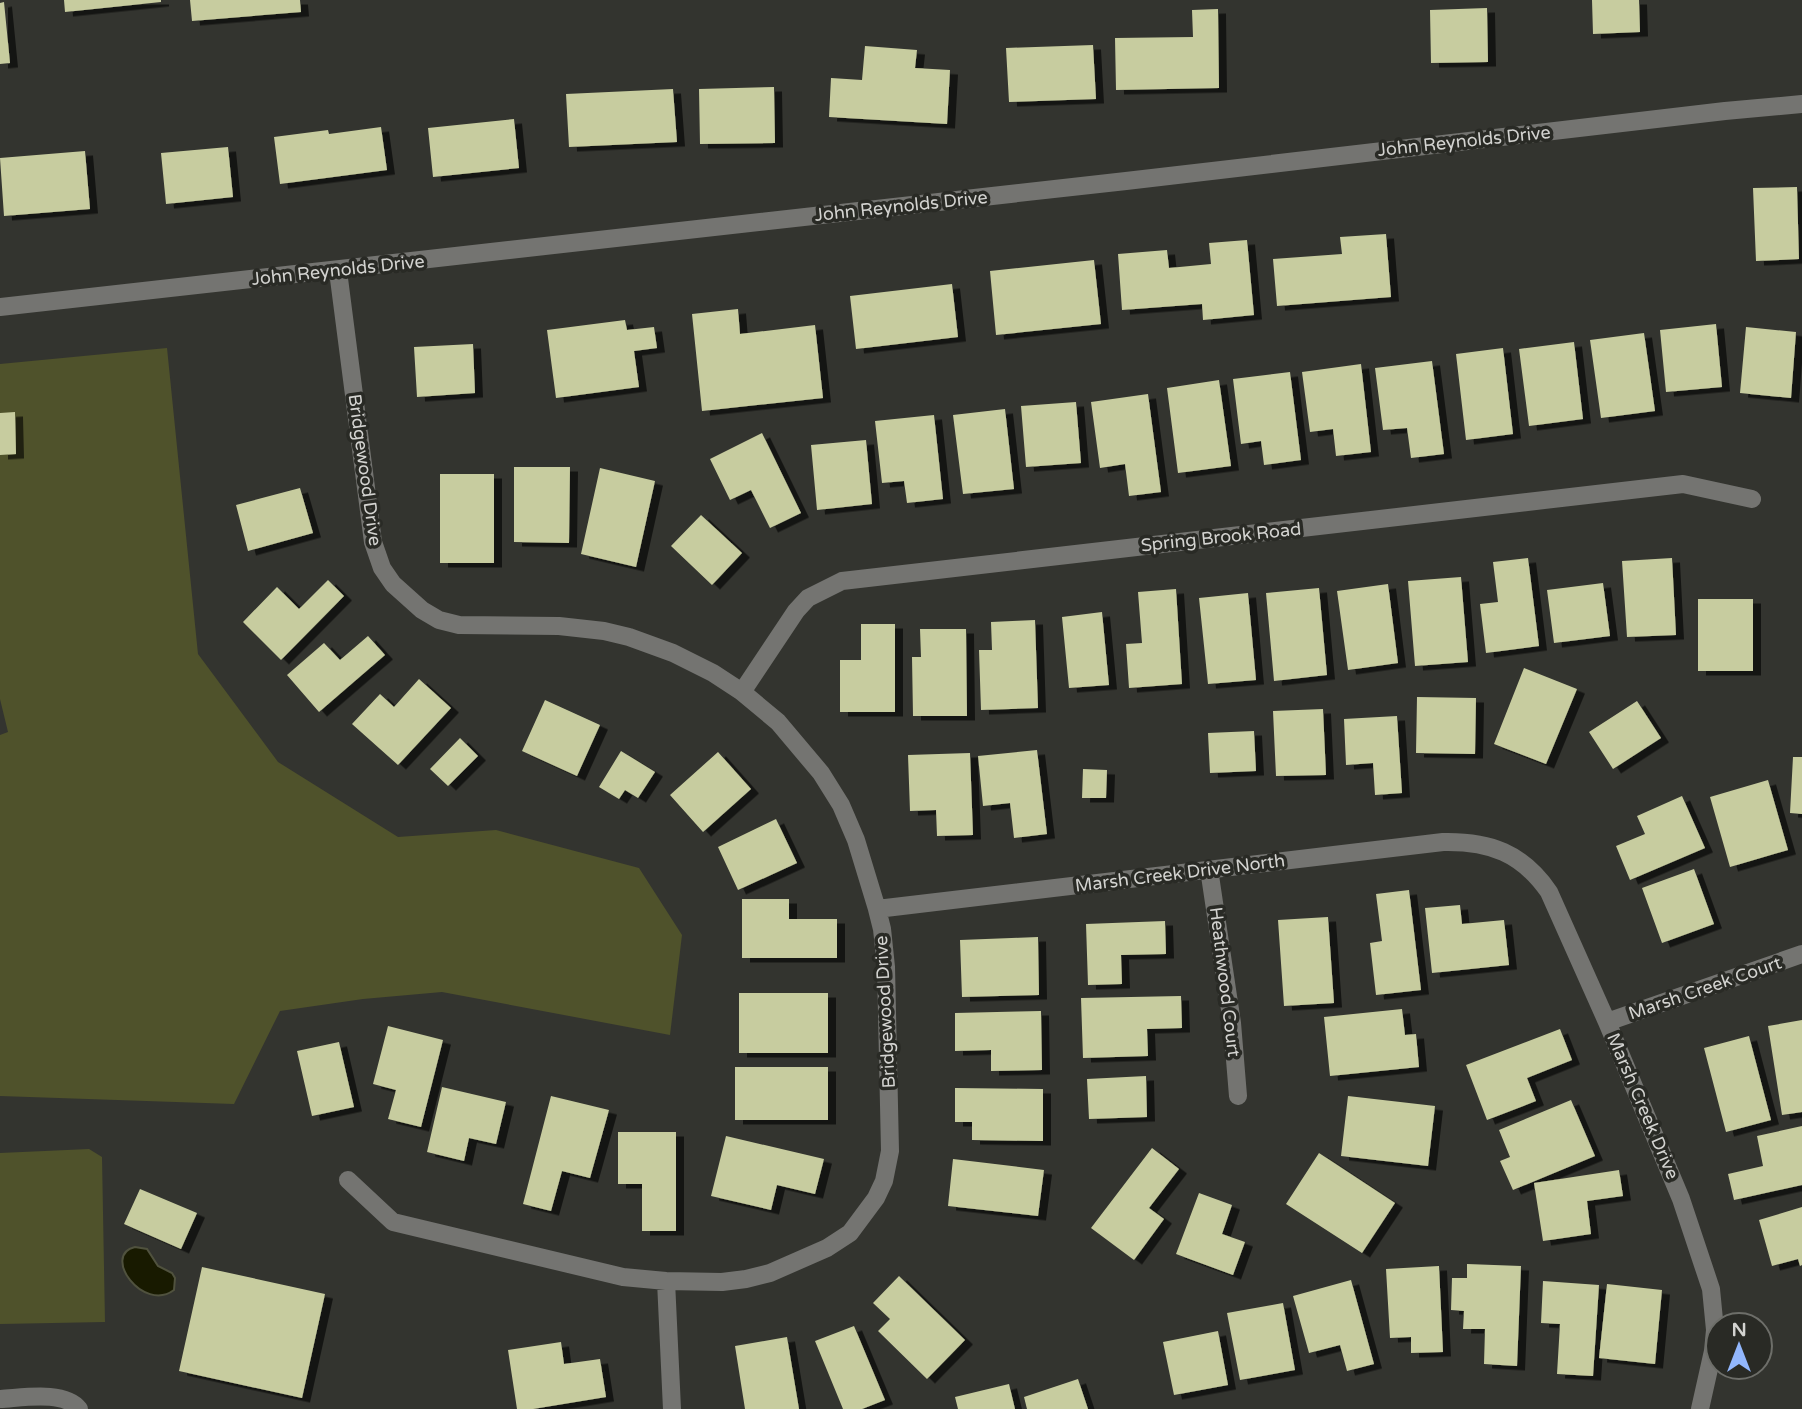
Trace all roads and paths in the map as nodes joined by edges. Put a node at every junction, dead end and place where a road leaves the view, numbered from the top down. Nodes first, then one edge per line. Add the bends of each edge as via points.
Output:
1 (1802, 104) edge
2 (338, 271) junction
3 (0, 307) edge
4 (1752, 499) dead end
5 (742, 692) junction
6 (1483, 845) joint
7 (1209, 869) junction
8 (877, 909) junction
9 (1802, 954) edge
10 (1607, 1022) junction
11 (1238, 1096) dead end
12 (348, 1180) dead end
13 (666, 1282) junction
14 (0, 1399) edge
15 (79, 1409) edge
16 (672, 1409) edge
17 (1700, 1409) edge

1 - 2 street, John Reynolds Drive
2 - 3 street, John Reynolds Drive
2 - 5 street, Bridgewood Drive via 373,542 393,584 439,620 459,625 604,631 673,653
4 - 5 street, Spring Brook Road via 1684,484 842,581 808,598 796,611
5 - 8 street, Bridgewood Drive via 778,722 821,773 856,840
6 - 7 street, Marsh Creek Drive North via 1443,842
6 - 10 street, Marsh Creek Drive via 1515,857 1549,892
7 - 8 street, Marsh Creek Drive North
7 - 11 street, Heathwood Court
8 - 13 street, Bridgewood Drive via 886,967 890,1151 876,1198 850,1233 770,1273 722,1282
9 - 10 street, Marsh Creek Court
10 - 17 street, Marsh Creek Drive via 1681,1199 1712,1289 1713,1351
12 - 13 street, Bridgewood Drive via 393,1222 623,1277
13 - 16 street
14 - 15 street via 57,1397

